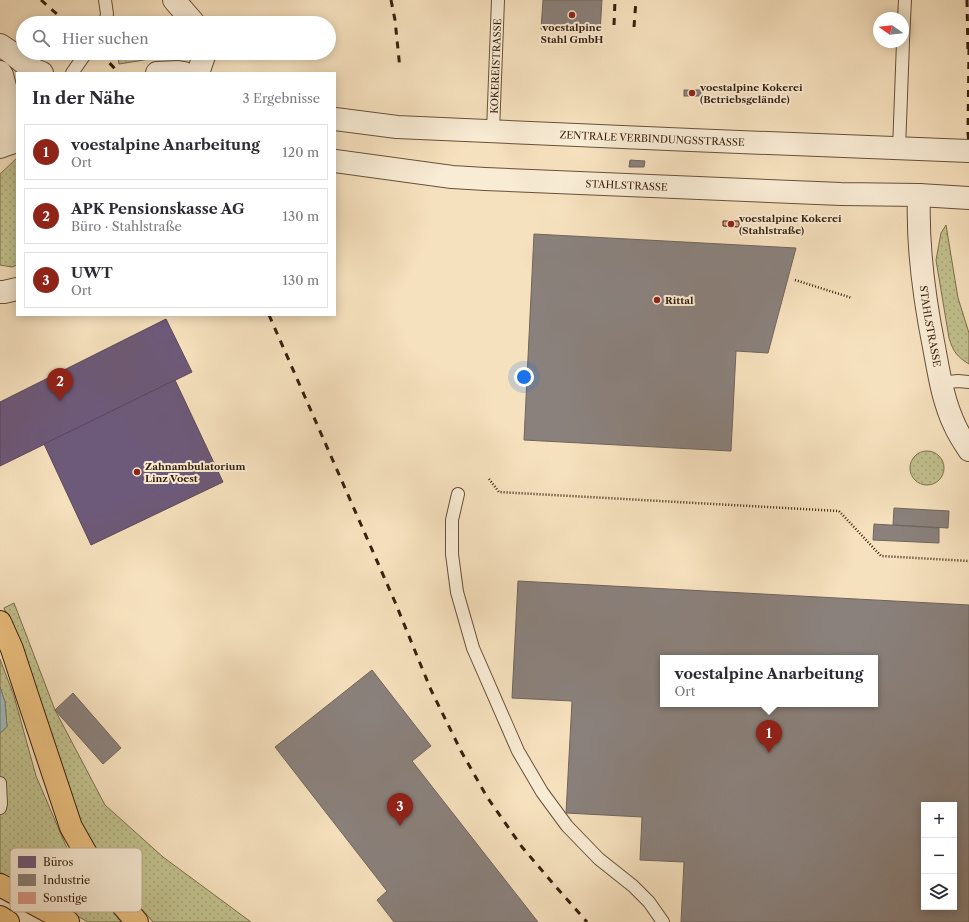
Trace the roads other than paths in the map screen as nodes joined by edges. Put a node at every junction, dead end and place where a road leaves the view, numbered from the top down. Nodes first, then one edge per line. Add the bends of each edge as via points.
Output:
1 (105, 0) edge
2 (174, 0) edge
3 (498, 0) edge
4 (905, 0) edge
5 (904, 12) edge
6 (107, 16) edge
7 (188, 16) edge
8 (0, 45) edge
9 (903, 48) edge
10 (16, 57) edge
11 (20, 60) edge
12 (81, 60) edge
13 (203, 60) edge
14 (0, 72) edge
15 (40, 72) edge
16 (73, 72) edge
17 (198, 72) edge
18 (336, 119) edge
19 (493, 132) junction
20 (16, 140) edge
21 (0, 143) edge
22 (0, 147) edge
23 (899, 148) junction
24 (969, 151) edge
25 (336, 161) edge
26 (919, 195) junction
27 (969, 198) edge
28 (16, 289) edge
29 (0, 292) edge
30 (969, 382) edge
31 (940, 383) junction
32 (969, 450) edge
33 (458, 494) dead end
34 (0, 622) edge
35 (0, 783) edge
36 (0, 808) edge
37 (83, 848) edge
38 (0, 885) edge
39 (10, 890) edge
40 (50, 912) edge
41 (128, 912) edge
42 (0, 917) edge
43 (8, 922) edge
44 (68, 922) edge
45 (137, 922) edge
46 (663, 922) edge

1 - 6 lane
2 - 7 street
3 - 19 lane, KOKEREISTRASSE
4 - 5 lane
8 - 10 street
9 - 23 lane
11 - 15 street
12 - 16 lane
13 - 17 street
14 - 21 street via 8,98 6,128
18 - 19 street, ZENTRALE VERBINDUNGSSTRASSE via 397,127
19 - 23 street, ZENTRALE VERBINDUNGSSTRASSE
20 - 22 street
23 - 24 street, ZENTRALE VERBINDUNGSSTRASSE
25 - 26 street, STAHLSTRASSE via 484,179
26 - 27 street, STAHLSTRASSE
26 - 31 street, STAHLSTRASSE via 920,248 928,317
28 - 29 street
30 - 31 lane
31 - 32 street, STAHLSTRASSE via 955,427
33 - 46 lane via 452,520 452,554 457,592 473,648 518,751 542,792 567,826 599,859 633,886
34 - 37 main road via 12,649 71,826
35 - 36 lane
38 - 39 main road
40 - 44 main road
41 - 45 main road
42 - 43 main road

